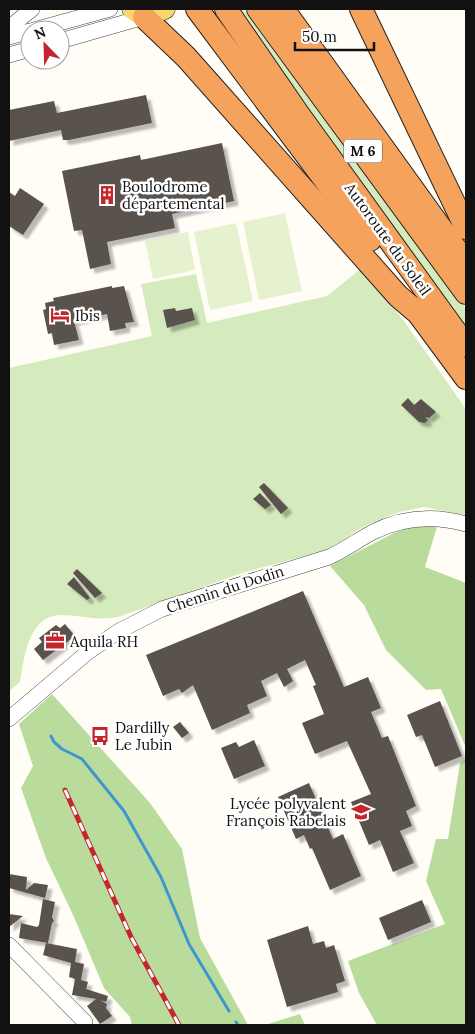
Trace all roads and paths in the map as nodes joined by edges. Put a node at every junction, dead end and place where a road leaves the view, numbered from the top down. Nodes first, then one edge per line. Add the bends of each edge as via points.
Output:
1 (32, 9) edge
2 (110, 9) edge
3 (165, 9) edge
4 (197, 9) edge
5 (258, 9) edge
6 (283, 9) edge
7 (361, 9) edge
8 (138, 13) edge
9 (229, 13) edge
10 (70, 20) edge
11 (9, 28) edge
12 (70, 37) edge
13 (466, 228) edge
14 (466, 263) edge
15 (466, 293) edge
16 (418, 313) junction
17 (466, 346) edge
18 (466, 378) edge
19 (466, 524) edge
20 (9, 719) edge
21 (9, 945) edge
22 (85, 1022) dead end

1 - 11 street
2 - 10 street
3 - 8 main road
4 - 16 highway via 390,267
5 - 15 highway, Autoroute du Soleil / M 6
6 - 14 highway
7 - 13 highway
8 - 12 street
8 - 16 highway via 186,57 398,296
9 - 17 highway, Autoroute du Soleil / M 6 via 298,115
16 - 18 highway
19 - 20 street, Chemin du Dodin via 427,517 405,520 373,532 329,557 162,610 119,630 88,652
21 - 22 street

